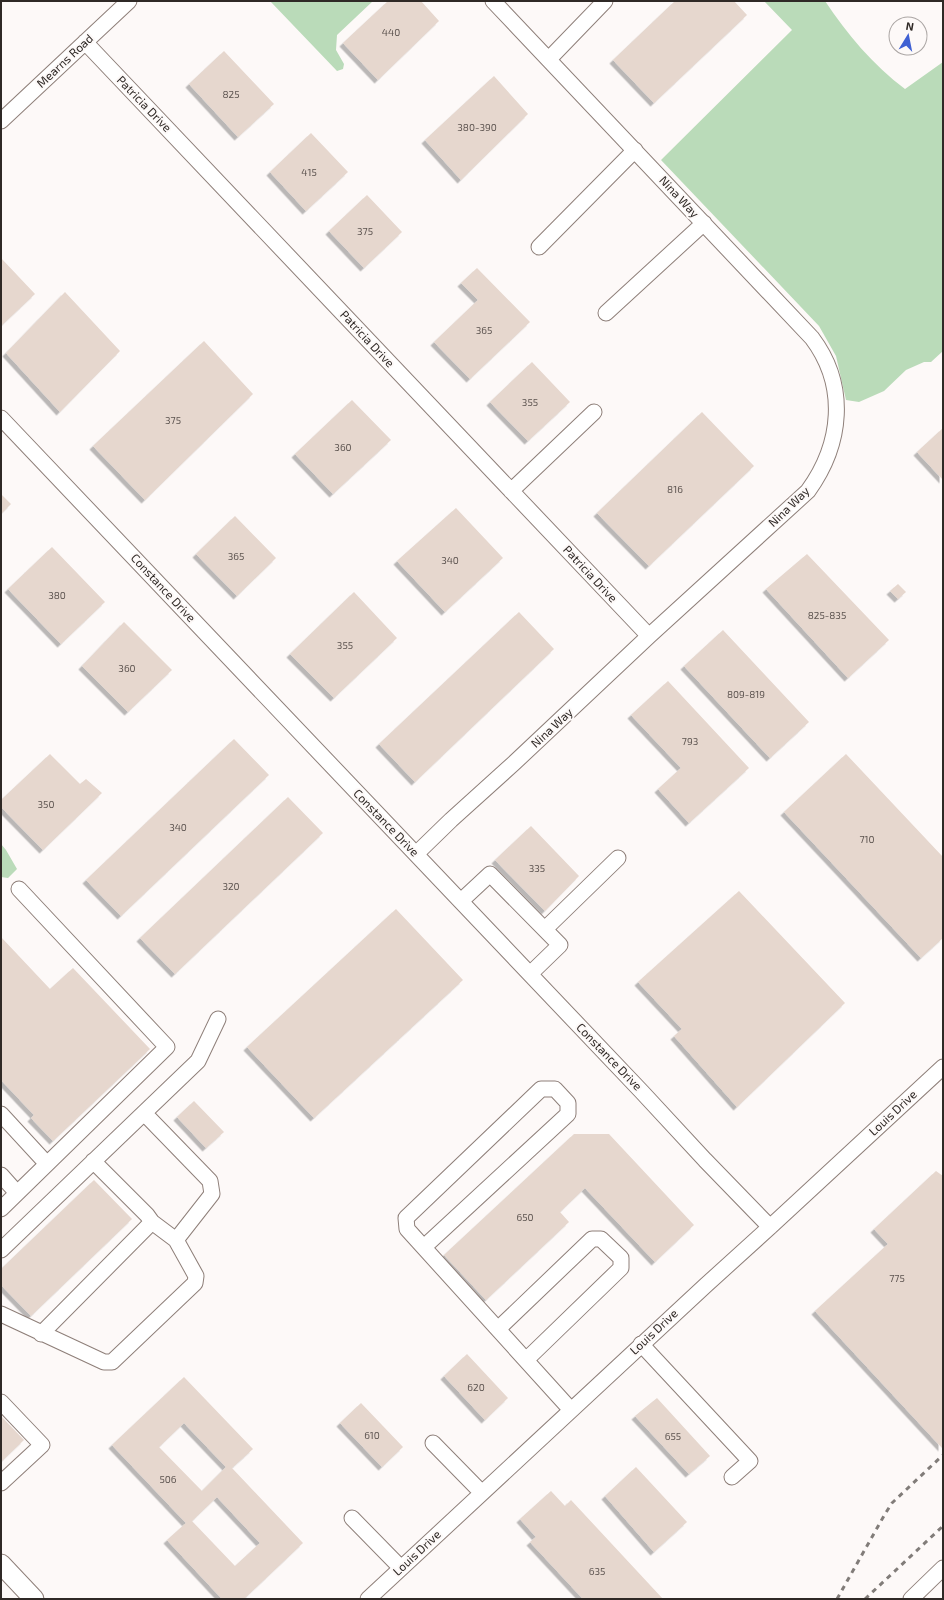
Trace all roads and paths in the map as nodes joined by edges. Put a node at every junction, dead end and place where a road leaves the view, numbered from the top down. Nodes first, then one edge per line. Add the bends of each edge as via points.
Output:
1 (129, 1) edge
2 (493, 1) edge
3 (605, 1) edge
4 (85, 42) junction
5 (548, 59) junction
6 (1, 121) edge
7 (635, 150) junction
8 (704, 223) junction
9 (539, 247) dead end
10 (606, 313) dead end
11 (594, 412) dead end
12 (1, 418) edge
13 (511, 491) junction
14 (649, 636) junction
15 (416, 854) junction
16 (618, 858) dead end
17 (18, 889) dead end
18 (461, 901) junction
19 (545, 929) junction
20 (530, 974) junction
21 (218, 1019) dead end
22 (943, 1067) edge
23 (144, 1113) junction
24 (1, 1114) edge
25 (93, 1161) junction
26 (47, 1164) junction
27 (1, 1175) edge
28 (18, 1193) junction
29 (1, 1209) edge
30 (152, 1222) junction
31 (770, 1227) junction
32 (176, 1240) junction
33 (424, 1247) junction
34 (1, 1250) edge
35 (1, 1314) edge
36 (498, 1329) junction
37 (41, 1334) junction
38 (641, 1344) junction
39 (526, 1360) junction
40 (1, 1402) edge
41 (571, 1410) junction
42 (433, 1443) dead end
43 (732, 1478) dead end
44 (1, 1483) edge
45 (482, 1494) junction
46 (352, 1518) dead end
47 (1, 1564) edge
48 (401, 1568) junction
49 (943, 1568) edge
50 (34, 1599) edge
51 (368, 1599) edge
52 (911, 1599) edge

1 - 4 street, Mearns Road
2 - 5 street, Nina Way
3 - 5 street
4 - 6 street, Mearns Road
4 - 13 street, Patricia Drive
5 - 7 street, Nina Way
7 - 8 street, Nina Way
7 - 9 street
8 - 10 street
8 - 14 street, Nina Way via 820,349 827,363 834,394 835,431 827,461 808,491
11 - 13 street
12 - 15 street, Constance Drive
13 - 14 street, Patricia Drive
14 - 15 street, Nina Way
15 - 18 street, Constance Drive
16 - 19 street
17 - 26 street via 167,1047
18 - 19 street via 490,874
18 - 20 street, Constance Drive
19 - 20 street via 560,945
20 - 31 street, Constance Drive
21 - 23 street via 198,1062
22 - 31 street, Louis Drive
23 - 25 street
23 - 32 street via 210,1181 212,1194
24 - 26 street
25 - 30 street
25 - 34 street
26 - 28 street
27 - 28 street
28 - 29 street
30 - 32 street
30 - 37 street
31 - 38 street, Louis Drive
32 - 37 street via 196,1276 195,1283 112,1362 104,1362
33 - 33 street via 407,1229 406,1218 541,1089 555,1089 568,1103 568,1114
33 - 36 street
35 - 37 street
36 - 39 street
36 - 39 street via 592,1240 601,1239 621,1258 621,1268
38 - 41 street, Louis Drive
38 - 43 street via 750,1461
39 - 41 street
40 - 44 street via 42,1445
41 - 45 street, Louis Drive
42 - 45 street
45 - 48 street, Louis Drive
46 - 48 street
47 - 50 main road
48 - 51 street, Louis Drive
49 - 52 street

